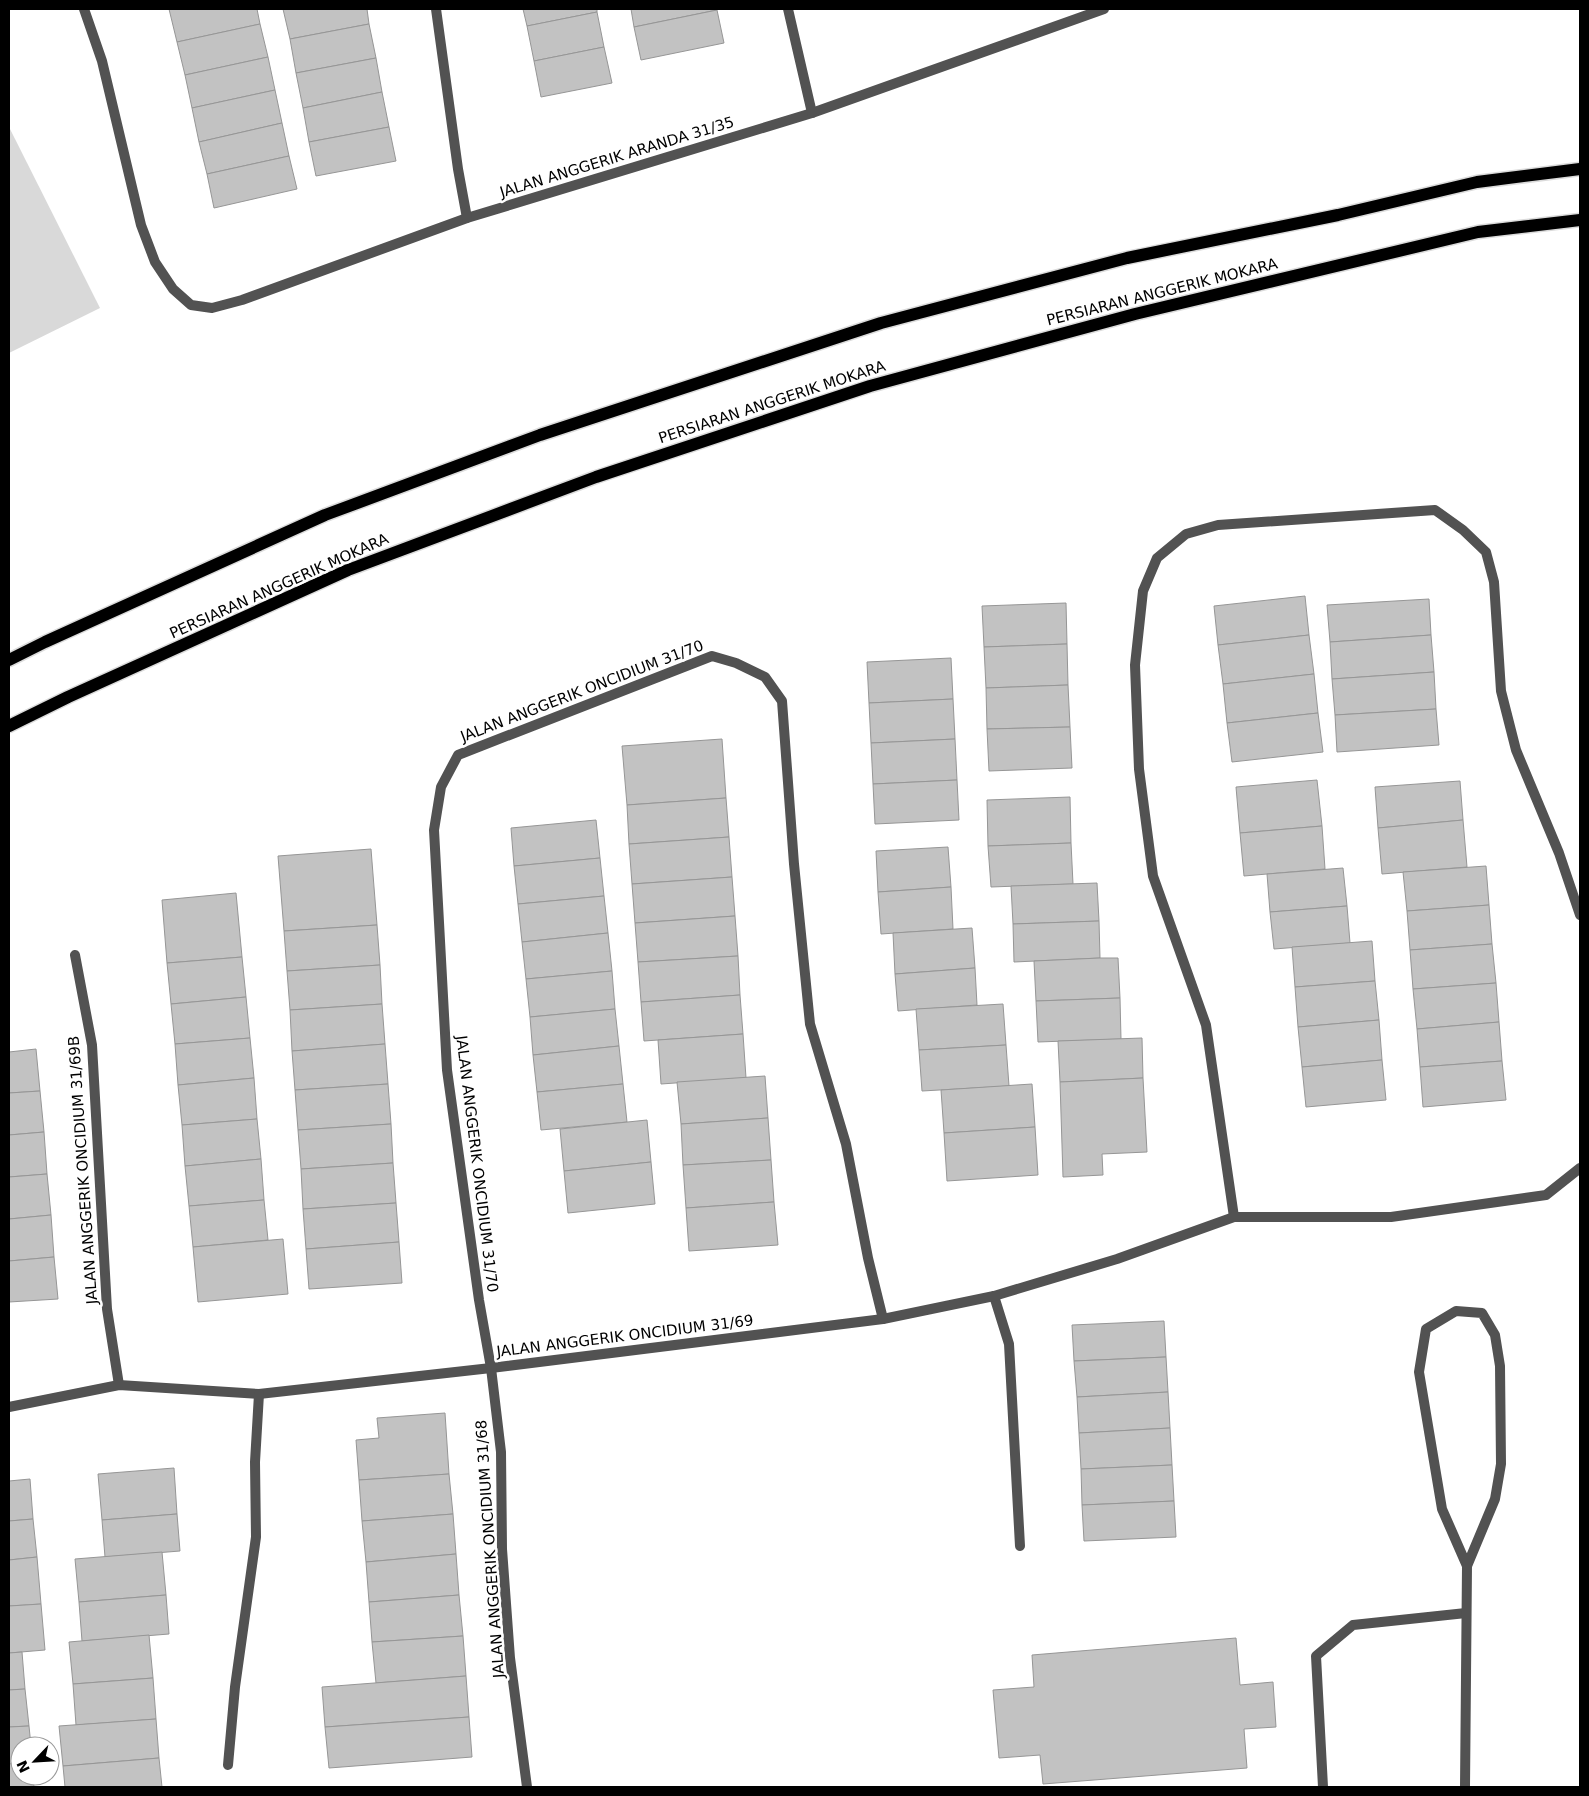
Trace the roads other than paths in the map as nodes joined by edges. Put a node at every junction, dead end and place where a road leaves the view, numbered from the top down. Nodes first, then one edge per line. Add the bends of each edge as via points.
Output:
1 (84, 9) edge
2 (436, 9) edge
3 (788, 9) edge
4 (1104, 9) edge
5 (812, 113) junction
6 (1580, 169) edge
7 (466, 218) junction
8 (1580, 220) edge
9 (9, 660) edge
10 (9, 726) edge
11 (1580, 915) edge
12 (75, 955) dead end
13 (1580, 1168) edge
14 (1234, 1217) junction
15 (994, 1296) junction
16 (883, 1319) junction
17 (491, 1368) junction
18 (119, 1385) junction
19 (259, 1394) junction
20 (9, 1407) edge
21 (1020, 1546) dead end
22 (1467, 1566) junction
23 (1466, 1613) junction
24 (228, 1765) dead end
25 (527, 1787) edge
26 (1323, 1787) edge
27 (1465, 1787) edge

1 - 7 street, JALAN ANGGERIK ARANDA 31/35 via 102,62 141,225 155,262 173,289 191,304 212,308 242,300
2 - 7 street
3 - 5 street
4 - 5 street, JALAN ANGGERIK ARANDA 31/35
5 - 7 street, JALAN ANGGERIK ARANDA 31/35
6 - 9 main road via 1477,182 1338,215 1127,258 881,324 540,435 325,515
8 - 10 main road, PERSIARAN ANGGERIK MOKARA via 1478,232 1135,314 870,386 596,478 348,570
11 - 14 street via 1559,853 1516,750 1501,691 1494,582 1486,552 1463,530 1434,510 1218,525 1186,534 1157,558 1143,591 1135,665 1139,769 1153,876 1206,1025
12 - 18 street, JALAN ANGGERIK ONCIDIUM 31/69B via 92,1045 107,1309
13 - 14 street, JALAN ANGGERIK ONCIDIUM 31/69 via 1546,1195 1459,1208 1391,1217
14 - 15 street, JALAN ANGGERIK ONCIDIUM 31/69 via 1117,1259
15 - 16 street, JALAN ANGGERIK ONCIDIUM 31/69
15 - 21 street via 1009,1344
16 - 17 street, JALAN ANGGERIK ONCIDIUM 31/69
16 - 17 street, JALAN ANGGERIK ONCIDIUM 31/70 via 846,1144 810,1024 782,700 765,677 736,662 712,656 458,755 442,787 434,830 447,1070
17 - 19 street, JALAN ANGGERIK ONCIDIUM 31/69
17 - 25 street, JALAN ANGGERIK ONCIDIUM 31/68 via 501,1452 502,1549 510,1658
18 - 19 street, JALAN ANGGERIK ONCIDIUM 31/69
18 - 20 street, JALAN ANGGERIK ONCIDIUM 31/69
19 - 24 street via 255,1462 256,1537 235,1687
22 - 22 street via 1494,1499 1502,1464 1500,1366 1494,1335 1482,1313 1456,1311 1426,1330 1419,1372 1442,1509
22 - 23 street
23 - 26 street via 1353,1625 1316,1656
23 - 27 street

